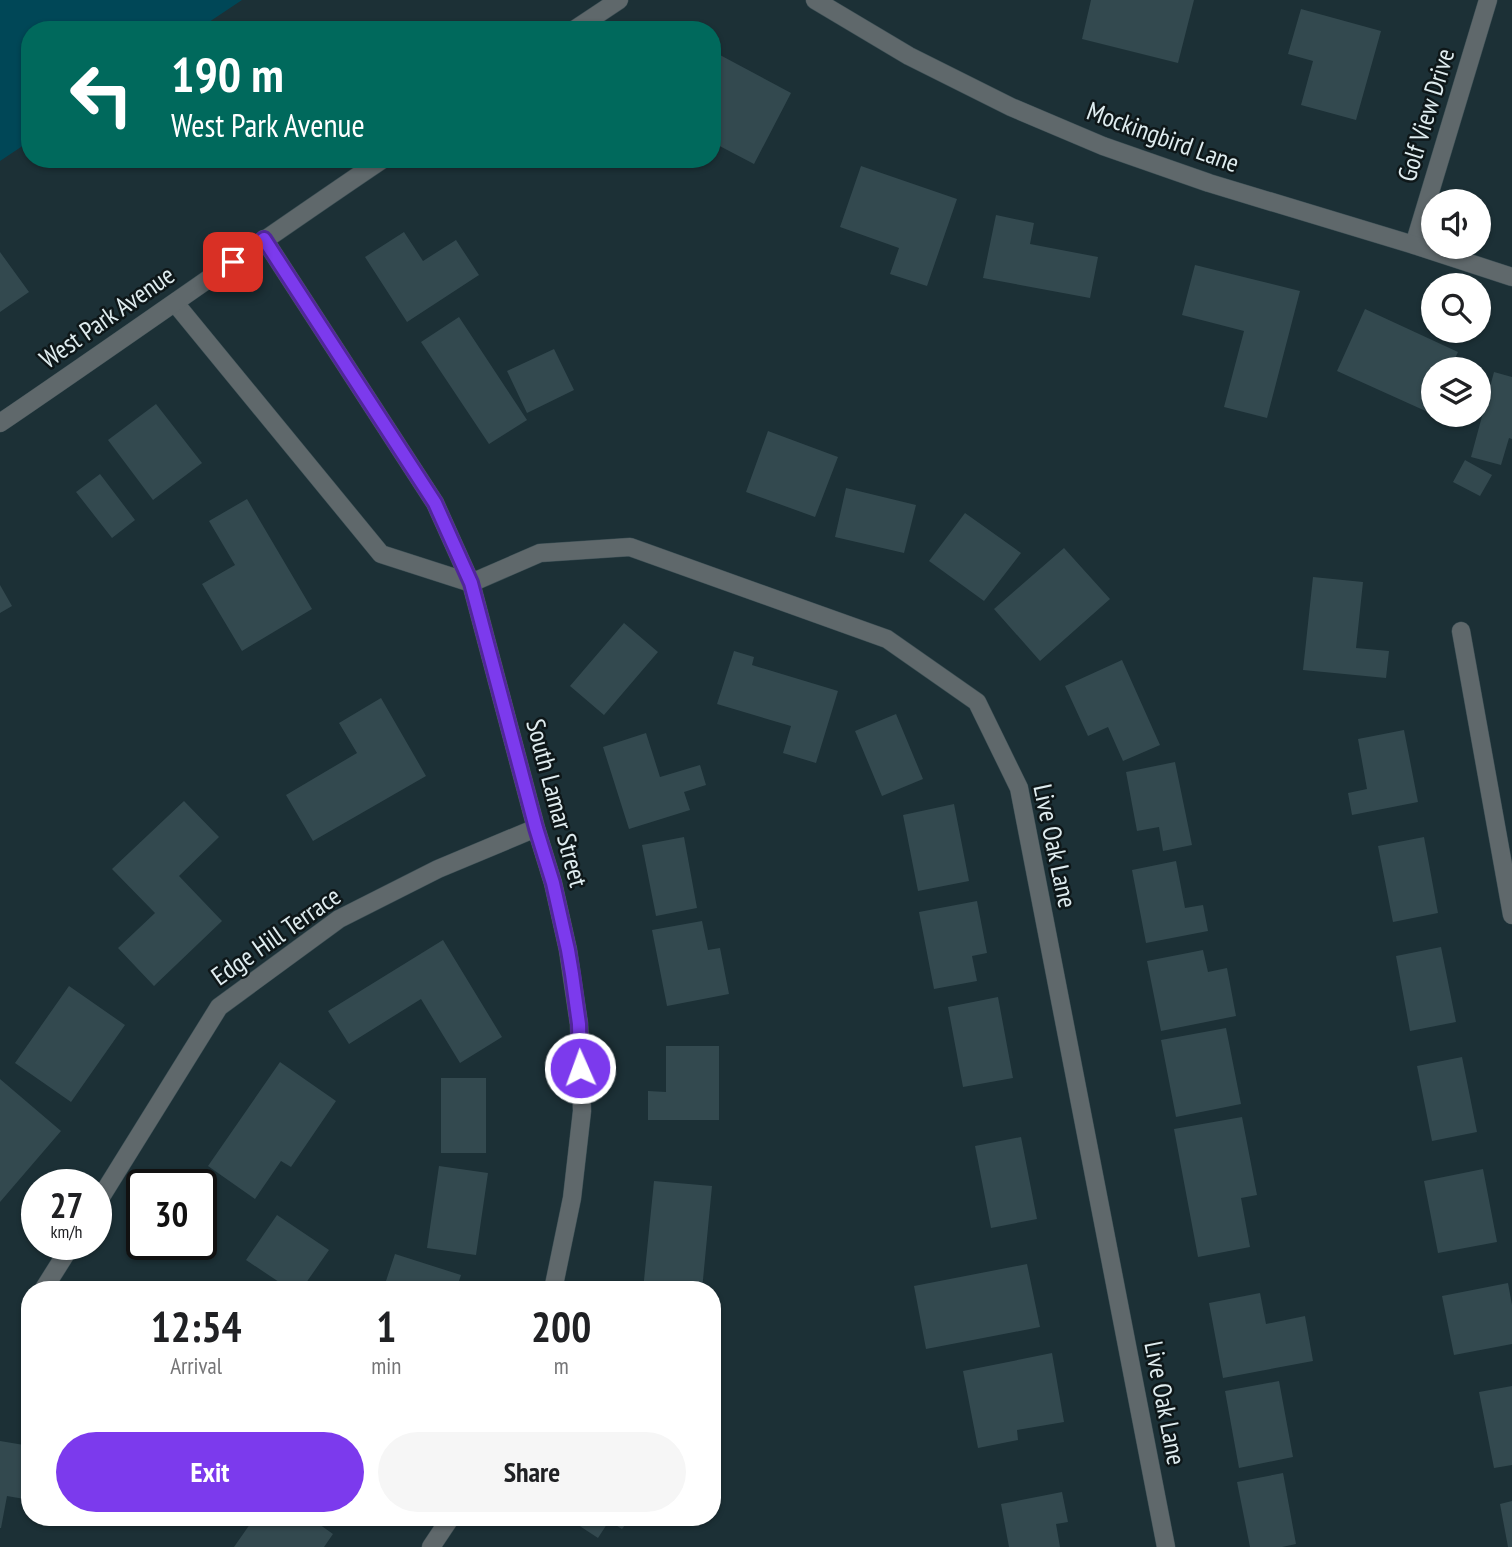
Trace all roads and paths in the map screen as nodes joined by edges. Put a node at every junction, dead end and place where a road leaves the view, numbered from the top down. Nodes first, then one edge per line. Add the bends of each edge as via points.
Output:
1 (619, 0) edge
2 (816, 0) edge
3 (1488, 0) edge
4 (588, 21) edge
5 (370, 168) edge
6 (264, 239) junction
7 (1414, 245) junction
8 (1512, 277) edge
9 (175, 303) junction
10 (0, 423) edge
11 (471, 583) junction
12 (1461, 631) dead end
13 (536, 828) junction
14 (1512, 915) edge
15 (112, 1179) edge
16 (62, 1260) edge
17 (49, 1281) edge
18 (555, 1281) edge
19 (445, 1526) edge
20 (431, 1547) edge
21 (1166, 1547) edge

1 - 4 street
2 - 7 street, Mockingbird Lane via 909,56 1103,146
3 - 7 street, Golf View Drive
5 - 6 street, West Park Avenue
6 - 9 street, West Park Avenue
6 - 11 street, South Lamar Street via 435,503
7 - 8 street, Mockingbird Lane
9 - 10 street, West Park Avenue
9 - 11 street via 381,554
11 - 13 street, South Lamar Street
11 - 21 street, Live Oak Lane via 540,553 630,547 887,639 977,702 1018,788
12 - 14 street
13 - 15 street, Edge Hill Terrace via 438,869 339,919 219,1007
13 - 18 street, South Lamar Street via 568,950 579,1024 582,1111 572,1198
16 - 17 street
19 - 20 street

